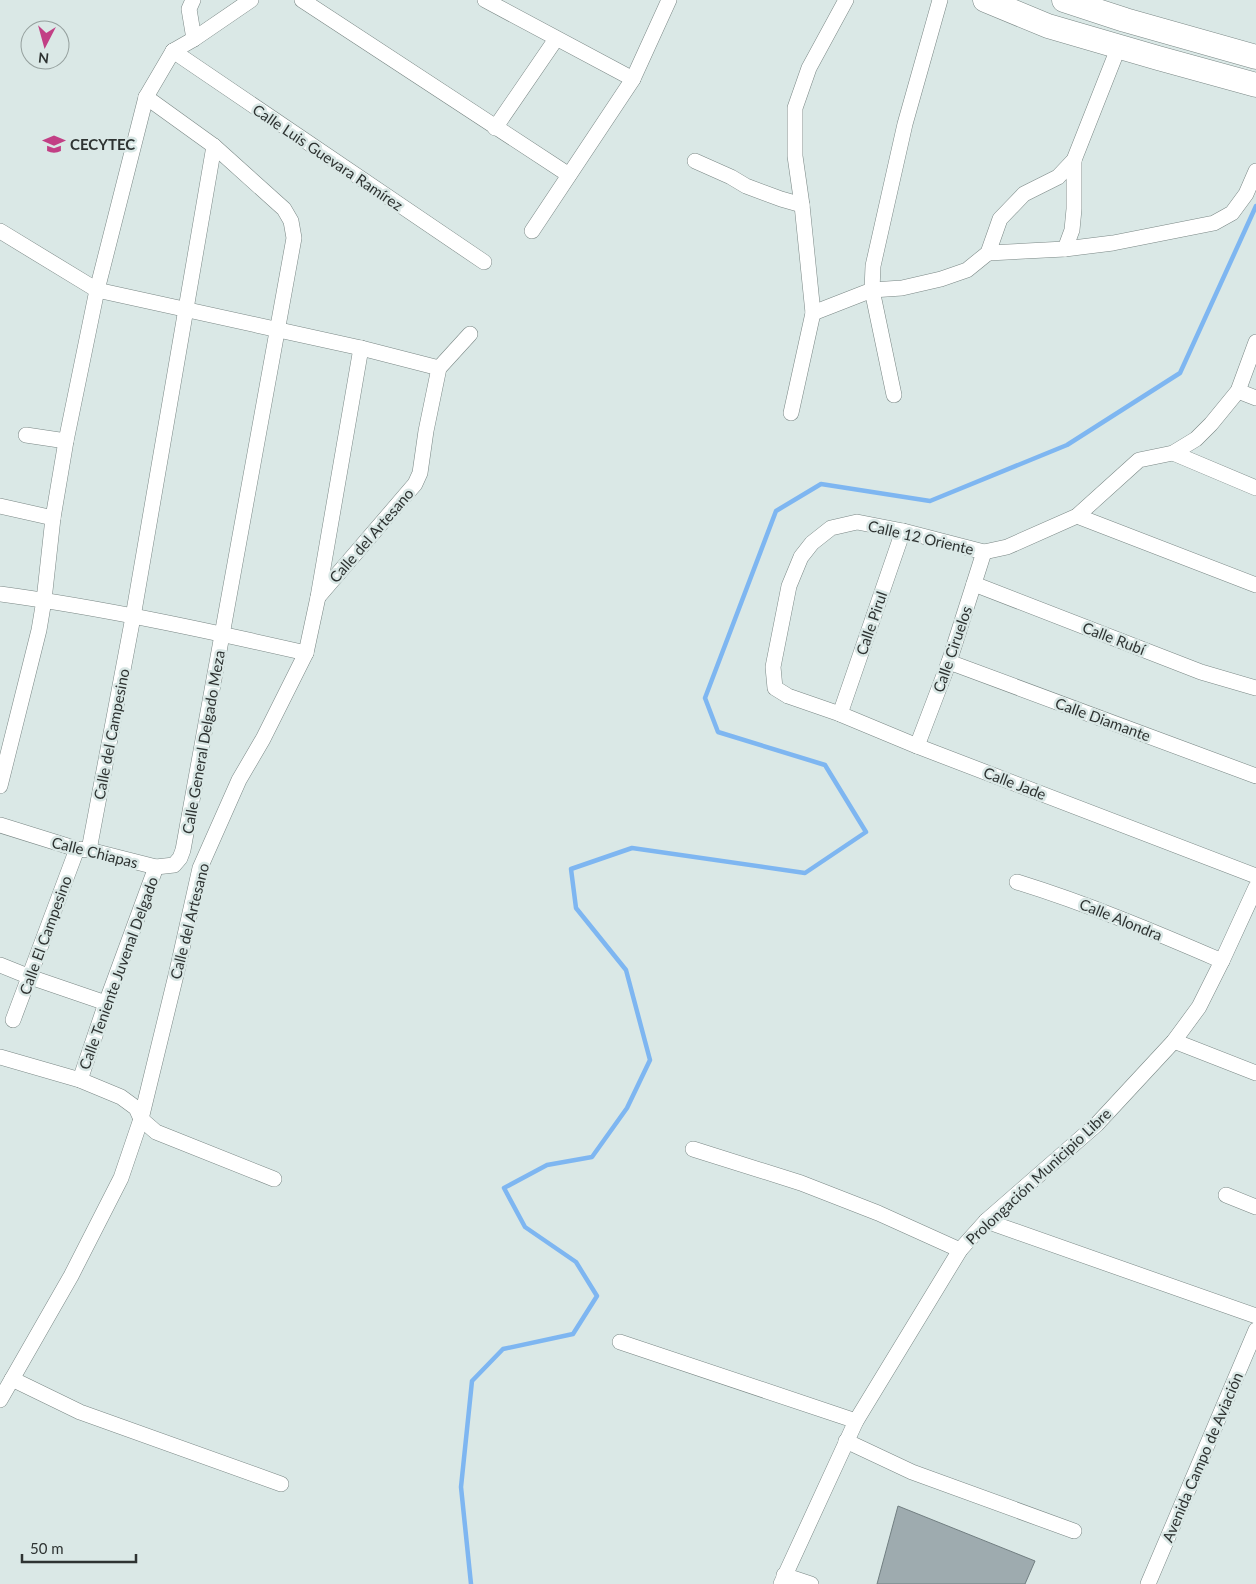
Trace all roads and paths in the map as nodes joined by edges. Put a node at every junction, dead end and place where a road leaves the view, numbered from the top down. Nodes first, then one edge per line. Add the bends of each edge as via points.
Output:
1 (193, 0) edge
2 (250, 0) edge
3 (302, 0) edge
4 (485, 0) edge
5 (669, 0) edge
6 (846, 0) edge
7 (940, 0) edge
8 (985, 0) edge
9 (1064, 0) edge
10 (194, 39) junction
11 (556, 39) junction
12 (1119, 46) junction
13 (173, 51) junction
14 (1256, 57) edge
15 (633, 79) junction
16 (1256, 85) edge
17 (146, 97) junction
18 (495, 128) junction
19 (214, 146) junction
20 (1074, 160) junction
21 (695, 161) dead end
22 (1256, 171) edge
23 (569, 175) junction
24 (802, 205) junction
25 (0, 230) edge
26 (532, 231) dead end
27 (1065, 248) junction
28 (988, 253) junction
29 (484, 262) dead end
30 (97, 290) junction
31 (872, 290) junction
32 (185, 310) junction
33 (813, 313) junction
34 (278, 330) junction
35 (470, 334) dead end
36 (1256, 342) edge
37 (360, 348) junction
38 (439, 368) junction
39 (1238, 391) junction
40 (894, 395) dead end
41 (1256, 398) edge
42 (791, 413) dead end
43 (26, 435) dead end
44 (66, 441) junction
45 (1172, 453) junction
46 (1256, 488) edge
47 (0, 506) edge
48 (1077, 516) junction
49 (53, 518) junction
50 (903, 531) junction
51 (984, 552) junction
52 (974, 584) junction
53 (1256, 585) edge
54 (0, 594) edge
55 (318, 597) junction
56 (44, 600) junction
57 (132, 617) junction
58 (222, 634) junction
59 (306, 653) junction
60 (949, 662) junction
61 (775, 688) joint
62 (1256, 688) edge
63 (840, 714) junction
64 (917, 746) junction
65 (1256, 776) edge
66 (0, 786) edge
67 (0, 825) edge
68 (83, 850) junction
69 (183, 850) joint
70 (156, 866) junction
71 (1256, 876) edge
72 (1017, 882) dead end
73 (1256, 887) edge
74 (1222, 961) junction
75 (0, 965) edge
76 (30, 977) junction
77 (106, 1003) junction
78 (13, 1020) dead end
79 (1174, 1041) junction
80 (0, 1058) edge
81 (1256, 1073) edge
82 (80, 1080) junction
83 (141, 1119) junction
84 (693, 1149) dead end
85 (274, 1179) dead end
86 (1226, 1195) dead end
87 (1256, 1208) edge
88 (986, 1221) junction
89 (960, 1250) junction
90 (1256, 1316) edge
91 (1256, 1330) edge
92 (620, 1342) dead end
93 (12, 1379) junction
94 (0, 1400) edge
95 (856, 1421) junction
96 (846, 1441) junction
97 (281, 1484) dead end
98 (1074, 1531) dead end
99 (782, 1579) edge
100 (1154, 1582) edge
101 (811, 1584) edge

1 - 10 street via 189,9
2 - 10 street
3 - 18 street
4 - 11 street
5 - 15 street
6 - 24 street via 809,68 795,108 795,156
7 - 31 street via 900,142 873,266
8 - 12 main road via 1048,26
9 - 14 main road
10 - 13 street
11 - 15 street
11 - 18 street
12 - 16 main road
12 - 20 street
13 - 17 street
13 - 29 street, Calle Luis Guevara Ramírez
15 - 23 street
17 - 19 street, Calle General Delgado Meza
17 - 30 street
18 - 23 street
19 - 32 street, Calle del Campesino
19 - 34 street, Calle General Delgado Meza via 284,209 291,222 294,238
20 - 27 street via 1072,230
20 - 28 street via 1058,177 1024,194 1000,219
21 - 24 street via 780,200
22 - 27 street via 1246,194 1232,213 1214,223 1113,244
23 - 26 street
24 - 33 street
25 - 30 street
27 - 28 street
28 - 31 street via 966,270 941,280
30 - 32 street
30 - 44 street
31 - 33 street
31 - 40 street
32 - 34 street
32 - 57 street, Calle del Campesino
33 - 42 street
34 - 37 street
34 - 58 street, Calle General Delgado Meza
35 - 38 street
36 - 39 street
37 - 38 street
37 - 55 street, Calle del Artesano
38 - 55 street, Calle del Artesano via 416,484
39 - 41 street
39 - 45 street via 1196,439
43 - 44 street
44 - 49 street
45 - 46 street
45 - 48 street via 1139,460
47 - 49 street
48 - 51 street via 1007,547
48 - 53 street
49 - 56 street
50 - 51 street, Calle 12 Oriente
50 - 61 street, Calle 12 Oriente via 857,522 831,528 812,543 801,557 788,586 773,666
50 - 63 street, Calle Pirul
51 - 52 street, Calle Ciruelos
52 - 60 street, Calle Ciruelos
52 - 62 street, Calle Rubí via 1201,672
54 - 56 street
55 - 59 street, Calle del Artesano
56 - 57 street
56 - 66 street
57 - 58 street
57 - 68 street, Calle del Campesino
58 - 59 street
58 - 69 street, Calle General Delgado Meza
59 - 83 street, Calle del Artesano via 239,780 200,868
60 - 64 street, Calle Ciruelos
60 - 65 street, Calle Diamante
61 - 63 street, Calle Jade via 788,696
63 - 64 street, Calle Jade
64 - 71 street, Calle Jade
67 - 68 street, Calle Chiapas
68 - 70 street, Calle Chiapas
68 - 76 street, Calle El Campesino
69 - 70 street, Calle Chiapas via 174,865
70 - 77 street, Calle Teniente Juvenal Delgado
72 - 74 street, Calle Alondra via 1134,923
73 - 74 street, Prolongación Municipio Libre
74 - 79 street, Prolongación Municipio Libre via 1199,1007
75 - 76 street
76 - 77 street
76 - 78 street, Calle El Campesino
77 - 82 street, Calle Teniente Juvenal Delgado
79 - 81 street
79 - 88 street, Prolongación Municipio Libre via 1097,1124
80 - 82 street
82 - 83 street via 120,1097 136,1108
83 - 85 street via 156,1132
83 - 93 street, Calle del Artesano via 121,1178 71,1276
84 - 89 street via 801,1182
86 - 87 street
88 - 89 street, Prolongación Municipio Libre
88 - 90 street
89 - 95 street, Prolongación Municipio Libre
91 - 100 street, Avenida Campo de Aviación
92 - 95 street
93 - 94 street, Calle del Artesano
93 - 97 street via 80,1412
95 - 96 street, Prolongación Municipio Libre
96 - 98 street via 912,1472
96 - 99 street, Prolongación Municipio Libre
99 - 101 street

